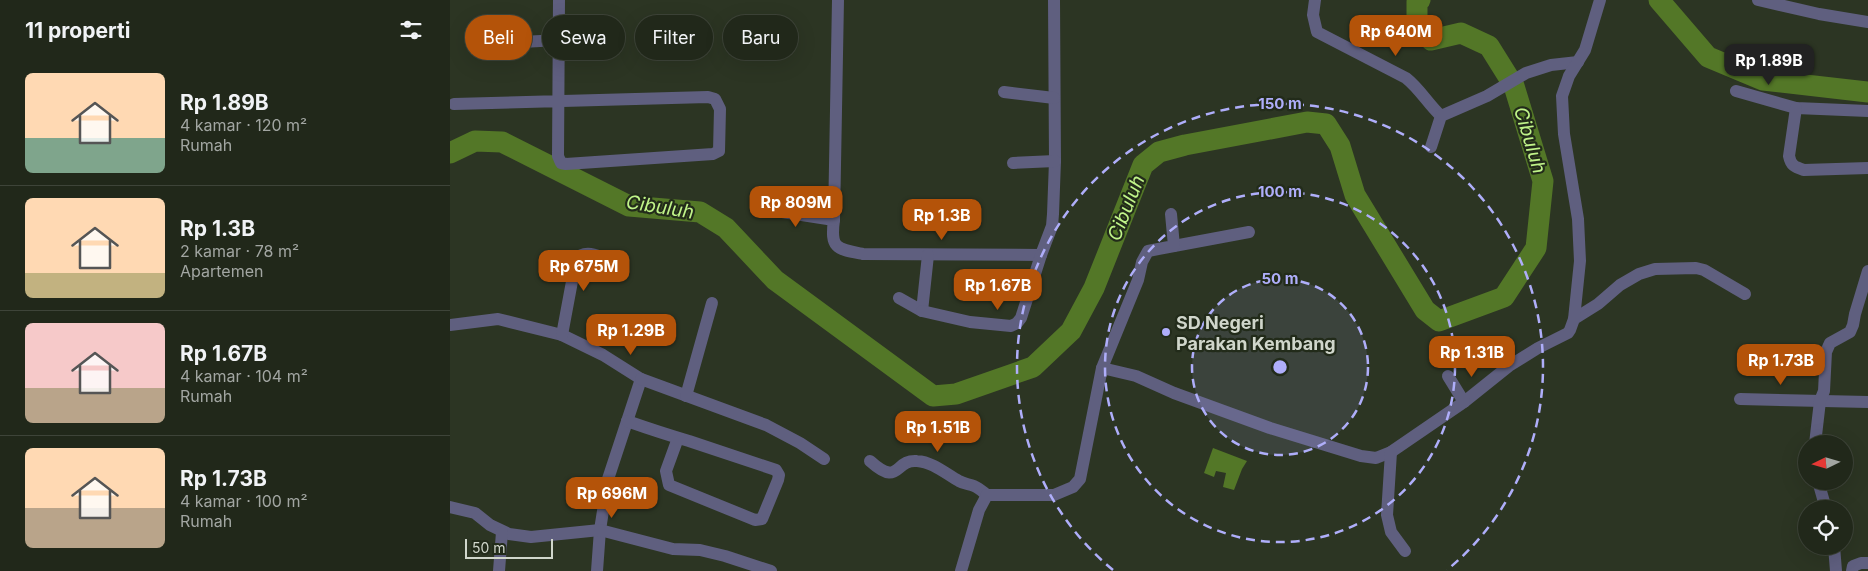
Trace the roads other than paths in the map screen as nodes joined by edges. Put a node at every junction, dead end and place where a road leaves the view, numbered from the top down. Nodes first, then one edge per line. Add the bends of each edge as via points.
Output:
1 (559, 0) edge
2 (838, 0) edge
3 (1054, 0) edge
4 (1314, 0) edge
5 (1600, 0) edge
6 (1758, 0) edge
7 (1779, 2) edge
8 (559, 15) edge
9 (1868, 22) edge
10 (559, 60) edge
11 (1578, 62) junction
12 (1736, 91) dead end
13 (1004, 92) dead end
14 (1054, 98) junction
15 (560, 102) junction
16 (454, 104) dead end
17 (1796, 108) junction
18 (1868, 111) edge
19 (1441, 116) junction
20 (1431, 147) dead end
21 (1055, 162) junction
22 (1014, 163) dead end
23 (1868, 168) edge
24 (763, 209) dead end
25 (1171, 214) dead end
26 (834, 220) junction
27 (1249, 232) dead end
28 (1174, 246) junction
29 (928, 255) junction
30 (1041, 256) junction
31 (614, 262) dead end
32 (1868, 271) edge
33 (1745, 294) dead end
34 (899, 298) dead end
35 (712, 303) dead end
36 (922, 311) junction
37 (1574, 319) junction
38 (450, 325) edge
39 (562, 335) junction
40 (1102, 368) junction
41 (1448, 376) dead end
42 (642, 380) junction
43 (686, 396) junction
44 (1740, 399) dead end
45 (1820, 401) junction
46 (1464, 402) junction
47 (1868, 402) edge
48 (627, 421) junction
49 (1816, 435) edge
50 (678, 438) junction
51 (1391, 452) junction
52 (824, 459) dead end
53 (870, 461) dead end
54 (986, 495) junction
55 (450, 507) edge
56 (600, 530) junction
57 (502, 532) junction
58 (1406, 551) dead end
59 (1835, 555) edge
60 (1868, 563) edge
61 (499, 571) edge
62 (597, 571) edge
63 (771, 571) edge
64 (961, 571) edge
65 (1836, 571) edge
66 (1852, 571) edge

1 - 8 street
2 - 26 street
3 - 14 street
4 - 19 street via 1317,32 1406,78
5 - 11 street via 1585,50
6 - 7 street
7 - 9 street via 1819,14
10 - 15 street
11 - 19 street via 1551,65 1526,73 1511,84
11 - 37 street via 1563,88 1562,104 1578,219 1580,261
12 - 17 street
13 - 14 street
14 - 21 street
15 - 15 street via 558,156 563,164 713,154 720,149 720,109 712,97
15 - 16 street
17 - 18 street
17 - 23 street via 1789,156 1795,167 1804,170
19 - 20 street
21 - 22 street
21 - 30 street via 1052,226
24 - 26 street
25 - 28 street
26 - 29 street via 832,237 844,250 864,254
27 - 28 street
28 - 40 street via 1148,251
29 - 30 street
29 - 36 street
30 - 36 street via 1021,318 1011,326 970,322
31 - 39 street via 589,254 583,254 576,260
32 - 45 street via 1854,325 1850,332 1828,347
33 - 37 street via 1704,270 1649,270 1620,285
34 - 36 street
35 - 43 street
37 - 46 street via 1568,333 1509,366
38 - 39 street via 498,320
39 - 42 street via 603,355
40 - 51 street via 1136,376 1270,428 1361,456 1376,458
40 - 54 street via 1080,479 1073,487 1054,495
41 - 46 street
42 - 43 street
42 - 48 street
43 - 52 street via 766,425
44 - 45 street
45 - 47 street
45 - 49 street
46 - 51 street
48 - 50 street
48 - 56 street via 608,479
50 - 50 street via 776,470 778,480 762,519 755,520 669,485 666,471
51 - 58 street via 1387,515 1391,532
53 - 54 street via 880,470 894,473 916,461 936,467
54 - 64 street
55 - 57 street via 475,513
56 - 57 street via 531,537
56 - 62 street
56 - 63 street via 673,549 700,550
57 - 61 street
59 - 65 street
60 - 66 street via 1854,566

